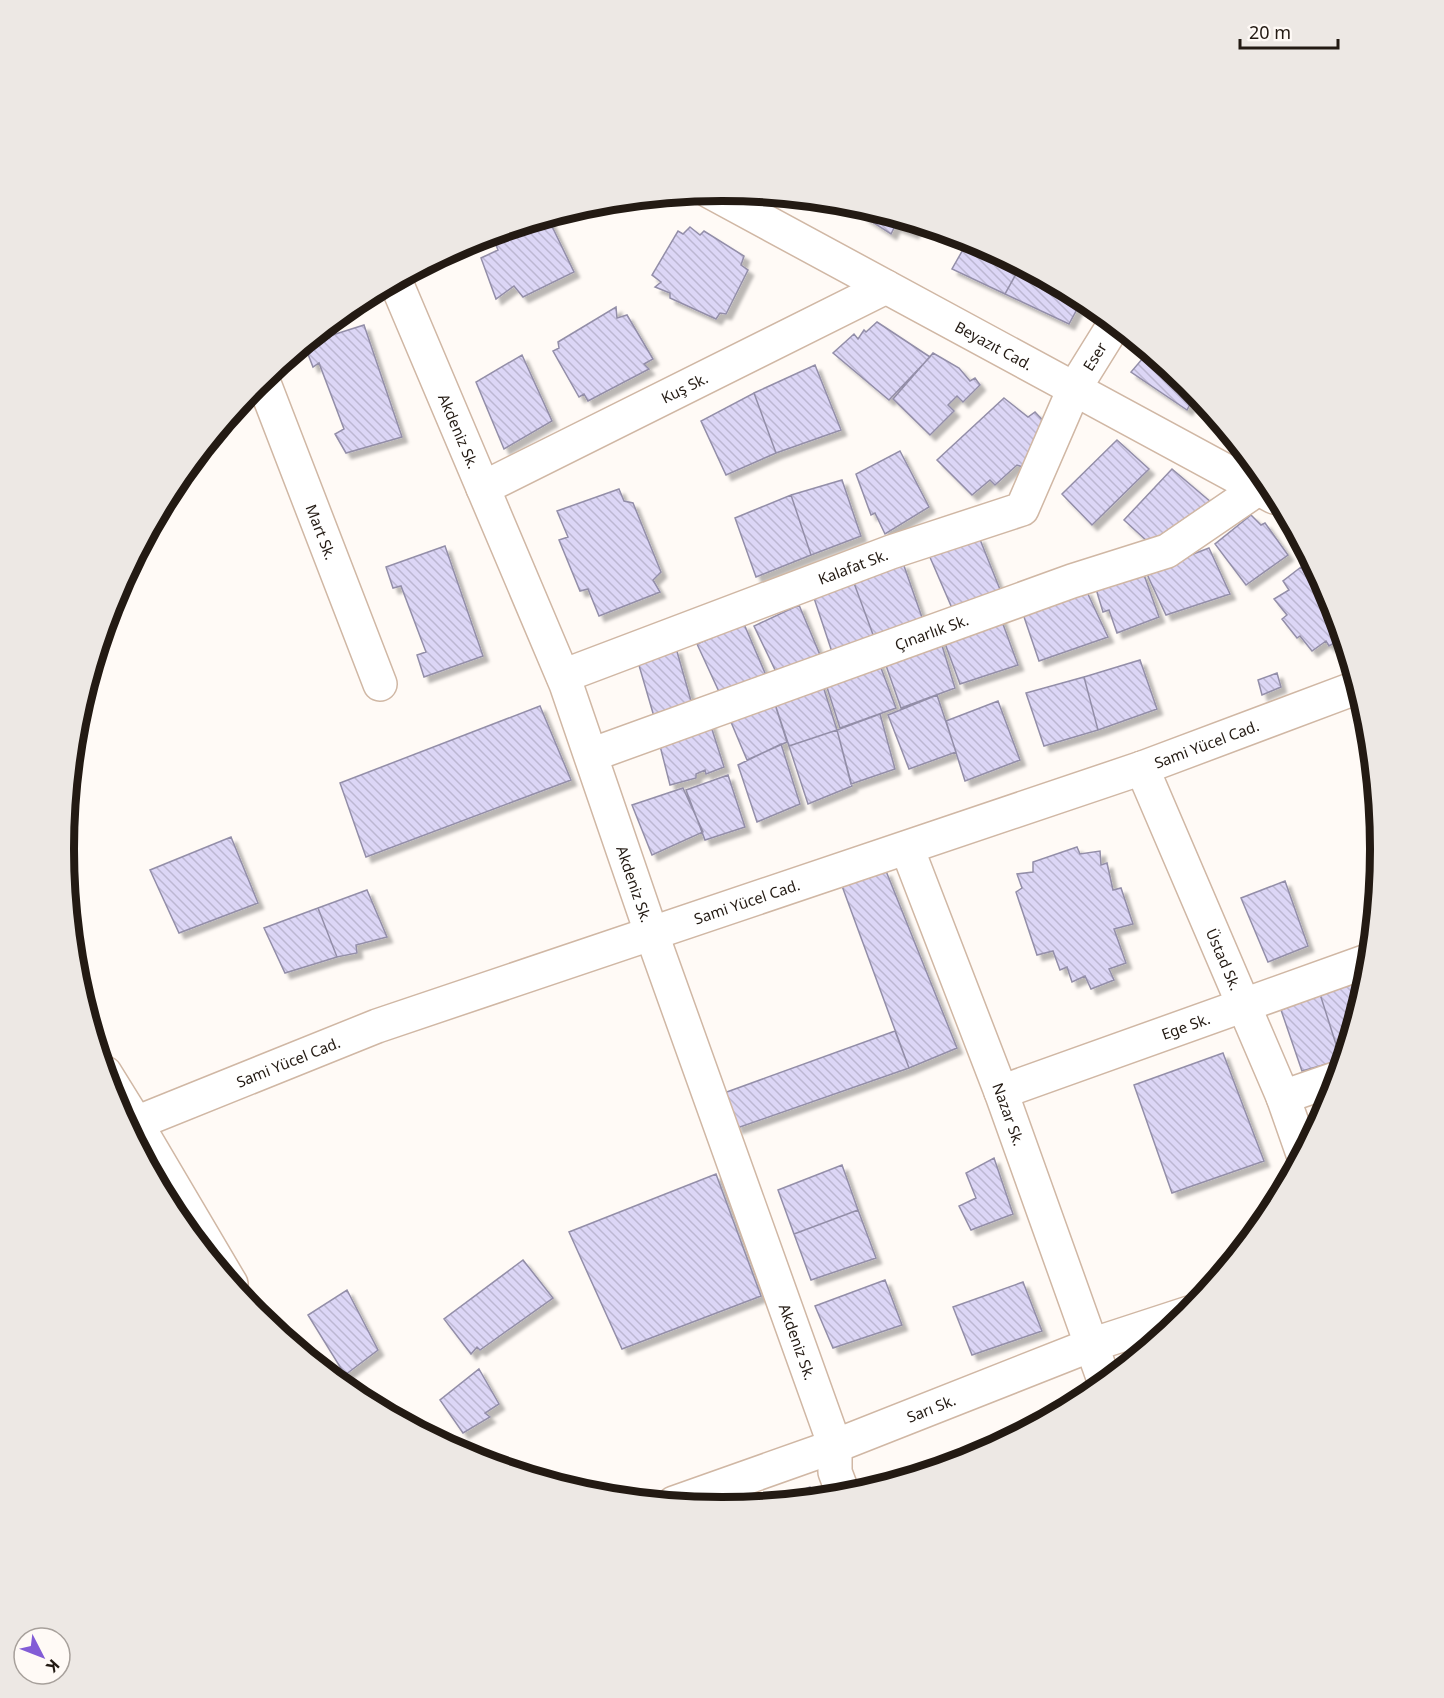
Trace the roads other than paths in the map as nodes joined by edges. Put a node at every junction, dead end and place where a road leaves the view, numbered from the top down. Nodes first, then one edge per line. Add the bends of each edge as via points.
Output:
1 (747, 202) edge
2 (770, 208) edge
3 (398, 287) edge
4 (886, 287) junction
5 (1110, 330) edge
6 (266, 388) edge
7 (1074, 389) junction
8 (483, 488) junction
9 (1262, 490) edge
10 (1265, 496) edge
11 (563, 676) junction
12 (380, 684) dead end
13 (1350, 690) edge
14 (591, 755) junction
15 (1142, 768) junction
16 (907, 848) junction
17 (651, 932) junction
18 (1360, 964) edge
19 (1243, 1006) junction
20 (1327, 1082) edge
21 (1001, 1092) junction
22 (1283, 1097) junction
23 (132, 1117) edge
24 (136, 1124) junction
25 (1300, 1144) edge
26 (204, 1238) edge
27 (1168, 1320) edge
28 (1091, 1345) junction
29 (1102, 1374) edge
30 (835, 1446) junction
31 (840, 1486) edge
32 (692, 1497) edge

1 - 2 street, Beyazıt Cad.
2 - 4 street, Beyazıt Cad.
3 - 8 street, Akdeniz Sk.
4 - 7 street, Beyazıt Cad.
4 - 8 street, Kuş Sk.
5 - 7 street, Eser
6 - 12 street, Mart Sk.
7 - 9 street, Beyazıt Cad.
7 - 11 street, Kalafat Sk. via 1022,509 891,552
8 - 11 street, Akdeniz Sk.
10 - 14 street, Çınarlık Sk. via 1167,551 1072,581
11 - 14 street, Akdeniz Sk.
13 - 15 street, Sami Yücel Cad.
14 - 17 street, Akdeniz Sk.
15 - 16 street, Sami Yücel Cad.
15 - 19 street, Üstad Sk.
16 - 17 street, Sami Yücel Cad.
16 - 21 street, Nazar Sk.
17 - 24 street, Sami Yücel Cad. via 377,1026
17 - 30 street, Akdeniz Sk.
18 - 19 street, Ege Sk.
19 - 21 street, Ege Sk.
19 - 22 street, Üstad Sk.
20 - 22 street
21 - 28 street, Nazar Sk.
22 - 25 street, Üstad Sk.
23 - 24 street
24 - 26 street
27 - 28 street, Sarı Sk.
28 - 29 street, Nazar Sk.
28 - 30 street, Sarı Sk.
30 - 31 street, Akdeniz Sk. via 835,1472
30 - 32 street, Sarı Sk.

